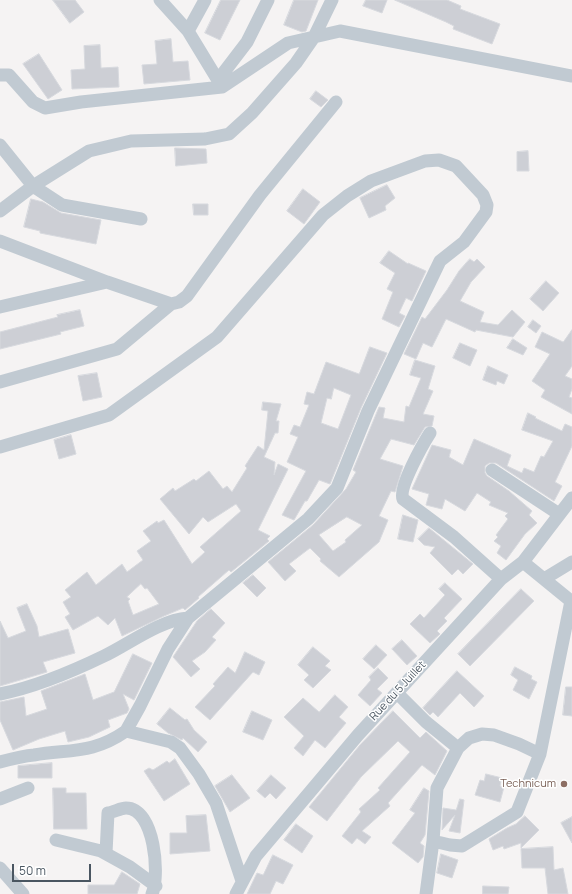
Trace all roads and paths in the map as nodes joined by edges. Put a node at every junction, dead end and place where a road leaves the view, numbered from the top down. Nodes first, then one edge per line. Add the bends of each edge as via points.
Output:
1 (160, 0) edge
2 (205, 0) edge
3 (268, 0) edge
4 (332, 0) edge
5 (188, 31) junction
6 (314, 37) junction
7 (0, 75) edge
8 (572, 76) edge
9 (220, 84) junction
10 (336, 102) dead end
11 (0, 145) edge
12 (33, 186) junction
13 (0, 211) edge
14 (141, 219) dead end
15 (0, 241) edge
16 (107, 282) junction
17 (171, 304) junction
18 (0, 307) edge
19 (0, 382) edge
20 (430, 432) dead end
21 (0, 447) edge
22 (492, 470) dead end
23 (572, 498) edge
24 (559, 514) junction
25 (523, 562) junction
26 (572, 562) edge
27 (501, 579) junction
28 (544, 580) junction
29 (572, 602) edge
30 (188, 618) junction
31 (397, 693) junction
32 (0, 694) edge
33 (126, 731) junction
34 (458, 748) junction
35 (540, 754) junction
36 (0, 762) edge
37 (28, 788) dead end
38 (0, 799) edge
39 (56, 840) dead end
40 (433, 841) junction
41 (106, 853) junction
42 (0, 868) edge
43 (242, 881) junction
44 (154, 890) edge
45 (23, 894) edge
46 (236, 894) edge
47 (426, 894) edge

1 - 5 street
2 - 5 street
3 - 9 street via 247,42
4 - 6 street
5 - 9 street
6 - 8 street via 340,31
6 - 9 street via 288,43
6 - 12 street via 296,63 230,134 205,139 131,141 89,151
7 - 9 street via 10,75 32,102 45,108
10 - 17 street via 260,195 187,296
11 - 12 street
12 - 13 street
12 - 14 street via 62,204
15 - 16 street
16 - 17 street
16 - 18 street
17 - 19 street via 117,349
20 - 27 street via 410,472 402,493 403,500 454,537
21 - 30 street via 109,415 116,410 217,337 323,215 371,181 425,161 439,160 456,166 483,195 487,204 486,212 464,242 440,261 368,411 337,488 308,519
22 - 24 street
23 - 24 street, Rue du 5 Juillet
24 - 25 street, Rue du 5 Juillet
25 - 27 street, Rue du 5 Juillet
25 - 28 street
26 - 28 street
27 - 31 street, Rue du 5 Juillet
28 - 29 street
29 - 35 street
30 - 32 street via 166,623 103,656 25,689
30 - 33 street via 168,649
31 - 34 street via 426,722
31 - 43 street, Rue du 5 Juillet via 358,735 256,856
33 - 36 street via 102,746
33 - 43 street via 171,742 180,748 216,803
34 - 35 street via 469,738 482,734 494,735
34 - 40 street via 437,788
35 - 40 street via 517,812 462,846
37 - 38 street
39 - 41 street
40 - 47 street
41 - 44 street via 130,867
41 - 44 street via 108,813 127,808 140,814 147,823 152,837
42 - 45 street
43 - 46 street, Rue du 5 Juillet

